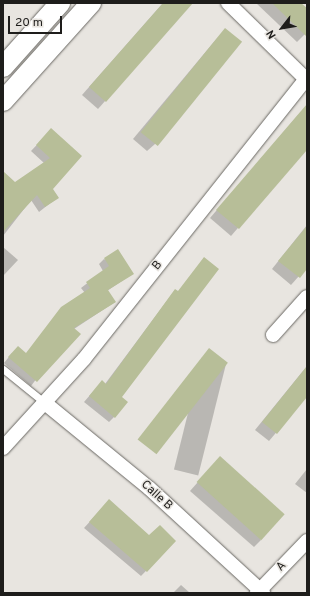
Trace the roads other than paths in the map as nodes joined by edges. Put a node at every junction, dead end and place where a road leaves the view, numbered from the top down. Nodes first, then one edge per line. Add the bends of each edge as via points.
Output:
1 (60, 3) edge
2 (91, 3) edge
3 (228, 3) edge
4 (3, 67) edge
5 (307, 79) edge
6 (3, 101) edge
7 (307, 297) edge
8 (273, 335) dead end
9 (3, 369) edge
10 (45, 402) junction
11 (3, 448) edge
12 (307, 541) edge
13 (260, 592) edge

1 - 4 main road
2 - 6 main road
3 - 5 street
5 - 10 street, B via 84,359
7 - 8 street
9 - 10 lane
10 - 11 street, B
10 - 13 street, Calle B via 149,488
12 - 13 street, A

